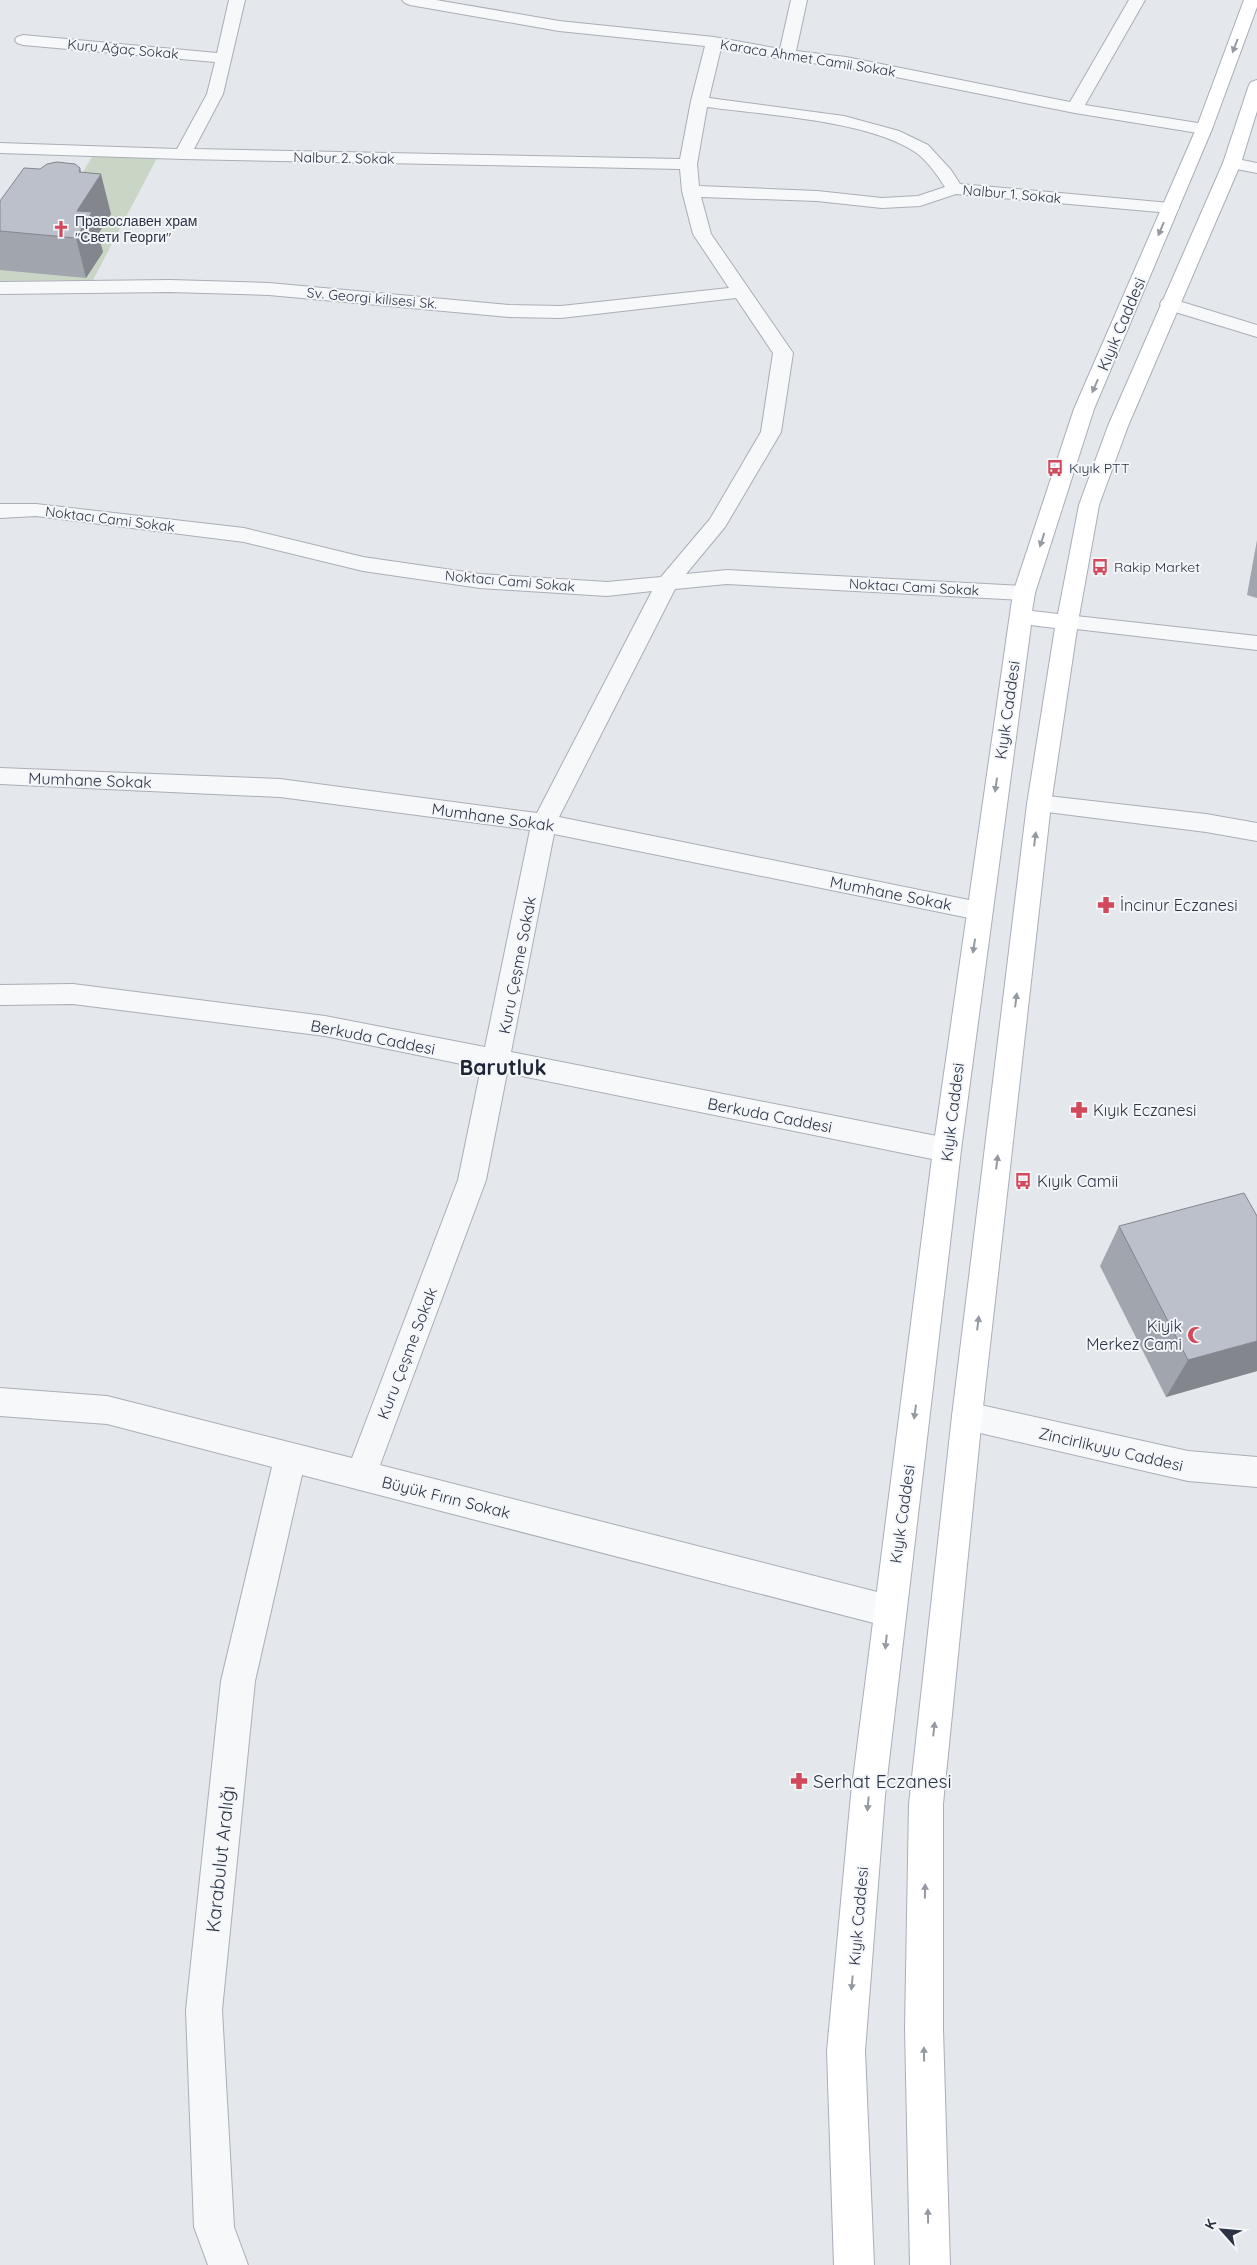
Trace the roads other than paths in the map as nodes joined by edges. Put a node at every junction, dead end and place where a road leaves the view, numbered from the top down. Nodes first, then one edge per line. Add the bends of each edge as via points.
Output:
1 (237, 0) edge
2 (410, 0) edge
3 (799, 0) edge
4 (1137, 0) edge
5 (1252, 0) edge
6 (23, 40) dead end
7 (714, 42) junction
8 (787, 55) junction
9 (222, 58) junction
10 (1257, 85) edge
11 (699, 101) junction
12 (1075, 108) junction
13 (1204, 129) junction
14 (0, 148) edge
15 (183, 154) junction
16 (1212, 160) junction
17 (688, 164) junction
18 (1257, 168) edge
19 (955, 189) junction
20 (691, 191) junction
21 (1170, 208) junction
22 (0, 288) edge
23 (742, 292) junction
24 (1170, 304) junction
25 (1257, 331) edge
26 (0, 510) edge
27 (668, 582) junction
28 (1024, 593) junction
29 (1020, 617) junction
30 (1068, 622) junction
31 (1257, 643) edge
32 (0, 776) edge
33 (1040, 804) junction
34 (544, 823) junction
35 (1257, 832) edge
36 (979, 911) junction
37 (0, 995) edge
38 (498, 1061) junction
39 (947, 1150) junction
40 (0, 1402) edge
41 (967, 1416) junction
42 (290, 1457) junction
43 (1257, 1472) edge
44 (360, 1475) junction
45 (889, 1611) junction
46 (228, 2265) edge
47 (854, 2265) edge
48 (930, 2265) edge

1 - 9 street
2 - 7 street, Karaca Ahmet Camii Sokak via 559,26
3 - 8 street
4 - 12 street
5 -> 13 main road, Kıyık Caddesi
6 - 9 street, Kuru Ağaç Sokak
7 - 8 street, Karaca Ahmet Camii Sokak
7 - 11 street, Kuru Çeşme Sokak
8 - 12 street, Karaca Ahmet Camii Sokak via 846,62
9 - 15 street via 214,94
10 - 16 main road, Kıyık Caddesi
11 - 17 street, Kuru Çeşme Sokak
11 - 19 street, Nalbur 1. Sokak via 844,121 893,135 922,149
12 - 13 street, Karaca Ahmet Camii Sokak
13 - 16 main road, Kıyık Caddesi
14 - 15 street, Nalbur 2. Sokak
15 - 17 street, Nalbur 2. Sokak
16 - 18 street
16 - 21 main road, Kıyık Caddesi
16 - 24 main road, Kıyık Caddesi
17 - 20 street, Kuru Çeşme Sokak
19 - 20 street via 920,201 882,203 817,196
19 - 21 street, Nalbur 1. Sokak
20 - 23 street, Kuru Çeşme Sokak via 702,234
21 -> 28 main road, Kıyık Caddesi via 1084,410
22 - 23 street, Sv. Georgi kilisesi Sk. via 170,286 269,289 509,311 561,312
23 - 27 street, Kuru Çeşme Sokak via 783,353 771,432 718,522
24 - 25 street
24 - 30 main road, Kıyık Caddesi via 1118,426 1089,505
26 - 27 street, Noktacı Cami Sokak via 36,510 244,535 363,564 480,581 607,589
27 - 28 street, Noktacı Cami Sokak via 727,577
27 - 34 street, Kuru Çeşme Sokak
28 - 29 main road, Kıyık Caddesi
29 - 30 main road
29 -> 36 main road, Kıyık Caddesi
30 - 31 street
30 - 33 main road, Kıyık Caddesi
32 - 34 street, Mumhane Sokak via 280,788
33 - 35 street
41 -> 33 main road, Kıyık Caddesi
34 - 36 street, Mumhane Sokak
34 - 38 street, Kuru Çeşme Sokak
36 -> 39 main road, Kıyık Caddesi
37 - 38 street, Berkuda Caddesi via 73,994 325,1026
38 - 39 street, Berkuda Caddesi
38 - 44 street, Kuru Çeşme Sokak via 472,1180
39 -> 45 main road, Kıyık Caddesi
40 - 42 street, Büyük Fırın Sokak via 107,1410
41 - 43 street, Zincirlikuyu Caddesi via 1188,1466
48 -> 41 main road, Kıyık Caddesi via 924,2029 926,1804
42 - 44 street, Büyük Fırın Sokak
42 - 46 street, Karabulut Aralığı via 238,1681 204,2010 214,2227
44 - 45 street, Büyük Fırın Sokak
45 -> 47 main road, Kıyık Caddesi via 868,1795 846,2051

